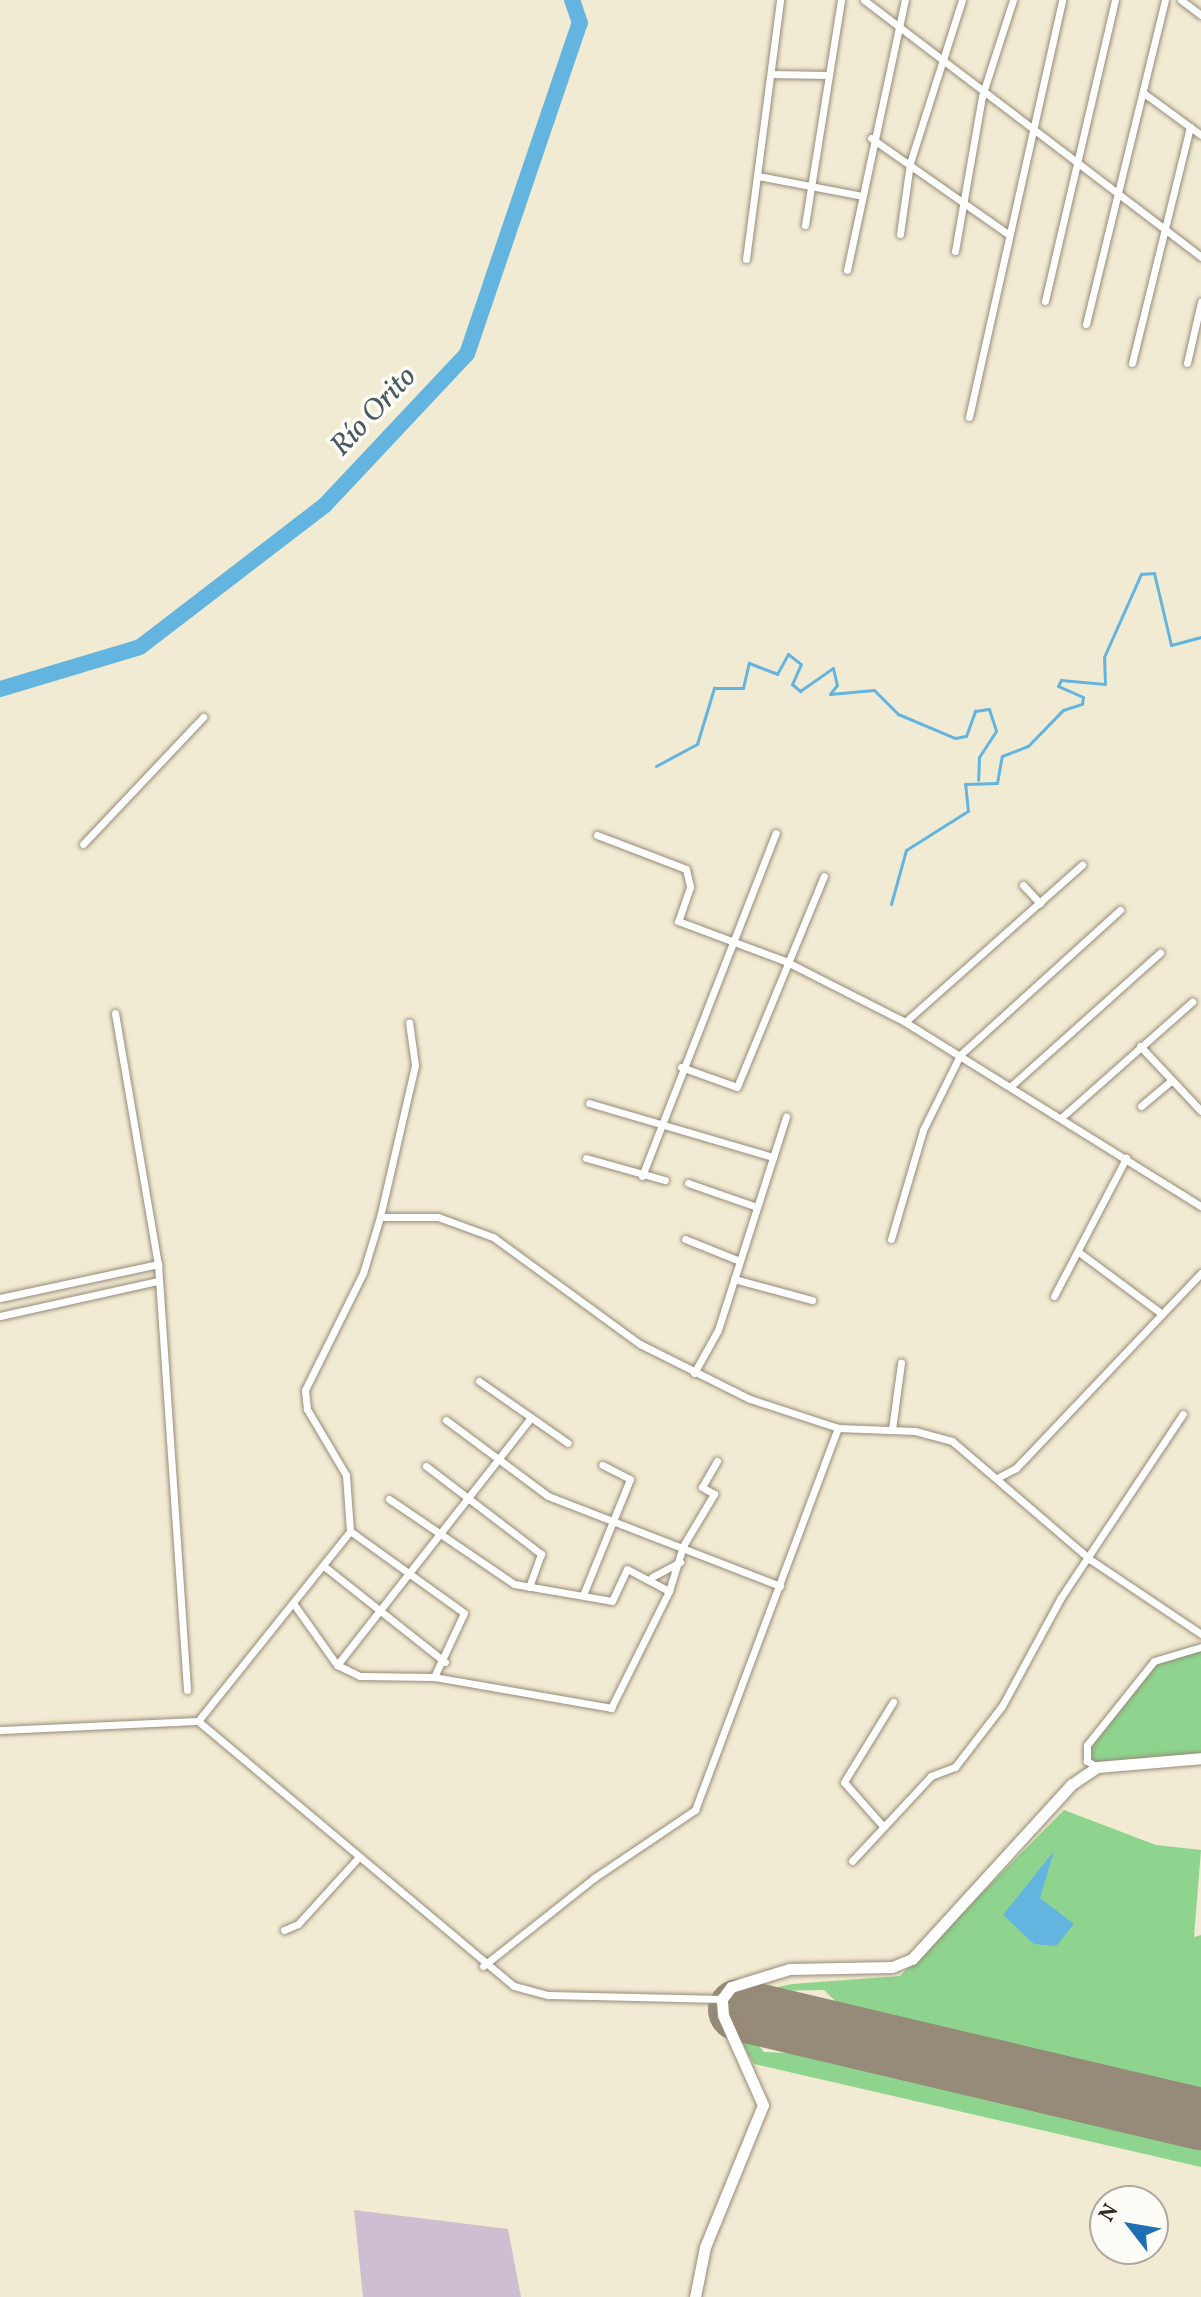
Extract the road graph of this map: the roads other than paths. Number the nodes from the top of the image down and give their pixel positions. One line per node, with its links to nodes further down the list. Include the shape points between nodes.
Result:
1 (780, 0): 14 (street)
2 (841, 0): 15 (street)
3 (864, 0): 12 (street)
4 (905, 0): 12 (street)
5 (962, 0): 13 (street)
6 (1013, 0): 17 (street)
7 (1062, 0): 19 (street)
8 (1115, 0): 23 (street)
9 (1165, 0): 16 (street)
10 (1181, 0): 11 (street)
11 (1201, 15)
12 (898, 27): 13 (street); 21 (street)
13 (942, 62): 17 (street); 22 (street)
14 (772, 74): 15 (street); 24 (street)
15 (826, 75): 25 (street)
16 (1145, 94): 18 (street); 26 (street)
17 (982, 96): 19 (street); 28 (street)
18 (1190, 127): 20 (street); 30 (street)
19 (1030, 131): 23 (street); 32 (street)
20 (1201, 135)
21 (871, 138): 22 (street); 27 (street)
22 (910, 163): 28 (street); 31 (street)
23 (1076, 164): 26 (street); 37 (street)
24 (758, 176): 25 (street); 35 (street)
25 (809, 185): 27 (street); 29 (street)
26 (1117, 194): 30 (street); 39 (street)
27 (858, 195): 36 (street)
28 (962, 200): 32 (street); 33 (street)
29 (805, 225)
30 (1165, 230): 34 (street); 40 (street)
31 (900, 234)
32 (1008, 234): 42 (street)
33 (955, 251)
34 (1201, 257)
35 (746, 259)
36 (847, 270)
37 (1045, 301)
38 (1201, 302): 41 (street)
39 (1086, 324)
40 (1132, 363)
41 (1187, 363)
42 (969, 417)
43 (203, 717): 46 (street)
44 (776, 833): 52 (street)
45 (597, 835): 52 (street, via 686,869 690,887 675,918)
46 (83, 844)
47 (1082, 865): 50 (street)
48 (824, 876): 54 (street)
49 (1023, 885): 50 (street)
50 (1040, 903): 58 (street)
51 (1120, 910): 60 (street)
52 (729, 941): 54 (street); 61 (street)
53 (1160, 953): 63 (street)
54 (785, 961): 58 (street); 61 (street, via 737,1087)
55 (1192, 1002): 59 (street)
56 (115, 1013): 83 (street)
57 (409, 1022): 78 (street, via 415,1065)
58 (905, 1022): 60 (street)
59 (1140, 1046): 62 (street); 68 (street)
60 (960, 1055): 63 (street); 80 (street, via 923,1130)
61 (681, 1067): 69 (street)
62 (1172, 1080): 65 (street); 66 (street)
63 (1011, 1086): 68 (street)
64 (589, 1103): 69 (street)
65 (1141, 1106)
66 (1201, 1111)
67 (786, 1117): 70 (street)
68 (1062, 1117): 72 (street)
69 (658, 1125): 70 (street); 73 (street)
70 (773, 1157): 77 (street)
71 (586, 1158): 73 (street)
72 (1126, 1158): 76 (street); 81 (street)
73 (642, 1176): 74 (street)
74 (665, 1180)
75 (688, 1183): 77 (street)
76 (1201, 1206)
77 (757, 1207): 82 (street)
78 (380, 1217): 95 (street, via 438,1217 493,1237 640,1344); 111 (street, via 363,1273 305,1390 307,1409 346,1475)
79 (685, 1239): 82 (street)
80 (891, 1239)
81 (1080, 1253): 87 (street); 91 (street)
82 (740, 1261): 85 (street)
83 (158, 1264): 86 (street); 88 (street)
84 (1201, 1273): 91 (street)
85 (734, 1279): 90 (street); 95 (street)
86 (158, 1281): 92 (street); 130 (street)
87 (1054, 1296)
88 (10, 1297): 89 (street); 92 (street)
89 (0, 1298)
90 (812, 1300)
91 (1158, 1311): 107 (street, via 1016,1468)
92 (15, 1313): 93 (street)
93 (0, 1316)
94 (901, 1363): 101 (street)
95 (694, 1373): 100 (street)
96 (479, 1381): 98 (street)
97 (1183, 1414): 114 (street)
98 (530, 1419): 102 (street); 104 (street)
99 (446, 1420): 104 (street)
100 (838, 1428): 101 (street); 119 (street)
101 (892, 1429): 107 (street, via 952,1441)
102 (568, 1443)
103 (717, 1461): 113 (street, via 702,1487 714,1494)
104 (499, 1462): 109 (street); 110 (street, via 548,1496)
105 (602, 1465): 110 (street, via 630,1479)
106 (426, 1466): 109 (street)
107 (999, 1477): 114 (street)
108 (389, 1499): 112 (street)
109 (468, 1499): 112 (street); 120 (street, via 541,1554)
110 (610, 1516): 113 (street); 122 (street)
111 (350, 1531): 116 (street); 117 (street)
112 (437, 1536): 117 (street); 120 (street, via 501,1579)
113 (683, 1546): 115 (street); 119 (street)
114 (1091, 1560): 125 (street); 136 (street, via 1030,1649 1002,1706 955,1767 931,1776)
115 (680, 1562): 118 (street); 121 (street)
116 (325, 1567): 123 (street); 124 (street)
117 (409, 1575): 124 (street); 127 (street, via 464,1613)
118 (652, 1577): 121 (street); 122 (street, via 627,1569 612,1601)
119 (780, 1586): 140 (street, via 695,1810 594,1878)
120 (529, 1587): 122 (street)
121 (669, 1591): 129 (street, via 611,1708)
122 (583, 1595)
123 (293, 1603): 128 (street); 132 (street)
124 (380, 1608): 127 (street); 128 (street)
125 (1201, 1634)
126 (1201, 1647): 135 (street, via 1154,1661 1087,1745 1087,1761)
127 (445, 1662): 129 (street)
128 (337, 1665): 129 (street, via 360,1676)
129 (434, 1677)
130 (187, 1690)
131 (893, 1702): 136 (street, via 844,1782)
132 (198, 1721): 133 (street); 137 (street)
133 (0, 1730)
134 (1201, 1758): 135 (main road)
135 (1097, 1767): 141 (main road, via 1072,1784 912,1959 892,1967 789,1969 743,1979)
136 (882, 1825): 138 (street)
137 (356, 1860): 139 (street, via 298,1924); 140 (street)
138 (852, 1861)
139 (284, 1930)
140 (483, 1966): 141 (street, via 514,1986 548,1995)
141 (722, 1999): 142 (main road, via 763,2105 705,2247)
142 (695, 2297)

